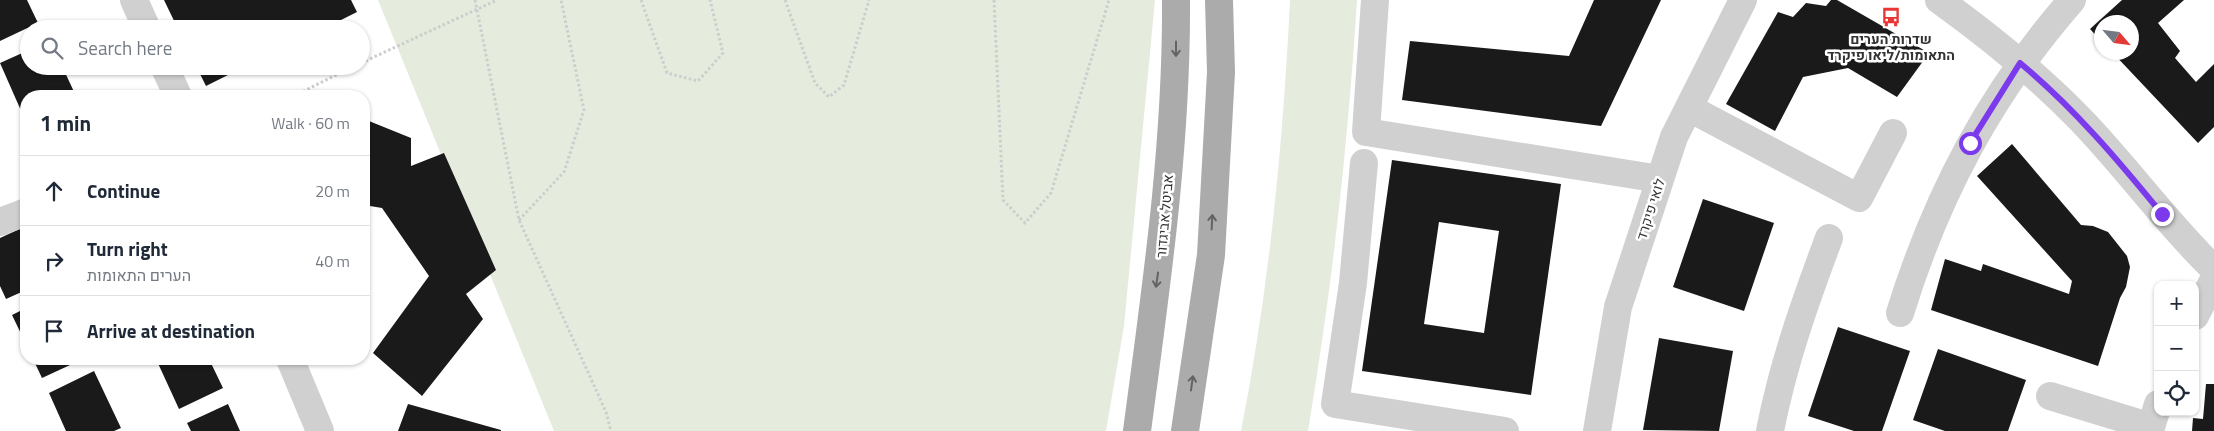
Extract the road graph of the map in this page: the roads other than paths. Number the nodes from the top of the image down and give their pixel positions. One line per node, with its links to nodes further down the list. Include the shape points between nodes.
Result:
1 (134, 0): 8 (street)
2 (1176, 0): 27 (main road, אביטל אביגדור, one-way to 27, via 1176,73 1162,250)
3 (1219, 0): 28 (main road, one-way to 3, via 1210,255 1221,72)
4 (1375, 0): 15 (street, via 1366,132)
5 (1743, 0): 12 (street, לואי פיקרד)
6 (1939, 0): 9 (street)
7 (2072, 0): 9 (street)
8 (143, 20)
9 (2020, 63): 19 (street, via 2079,118); 22 (street, via 1970,143 1945,193)
10 (168, 75): 11 (street)
11 (175, 90)
12 (1689, 108): 13 (street, via 1858,198); 15 (street, לואי פיקרד, via 1674,137)
13 (1893, 133)
14 (1364, 163): 29 (street, via 1353,283 1335,404)
15 (1660, 179): 30 (street, לואי פיקרד, via 1618,306)
16 (20, 214): 17 (street)
17 (0, 222)
18 (1829, 238): 31 (street, via 1800,314)
19 (2214, 269)
20 (2214, 280): 21 (street)
21 (2199, 308)
22 (1900, 313)
23 (292, 365): 26 (street)
24 (2050, 396): 25 (street)
25 (2153, 421)
26 (320, 431)
27 (1137, 431)
28 (1184, 431)
29 (1505, 431)
30 (1597, 431)
31 (1770, 431)

